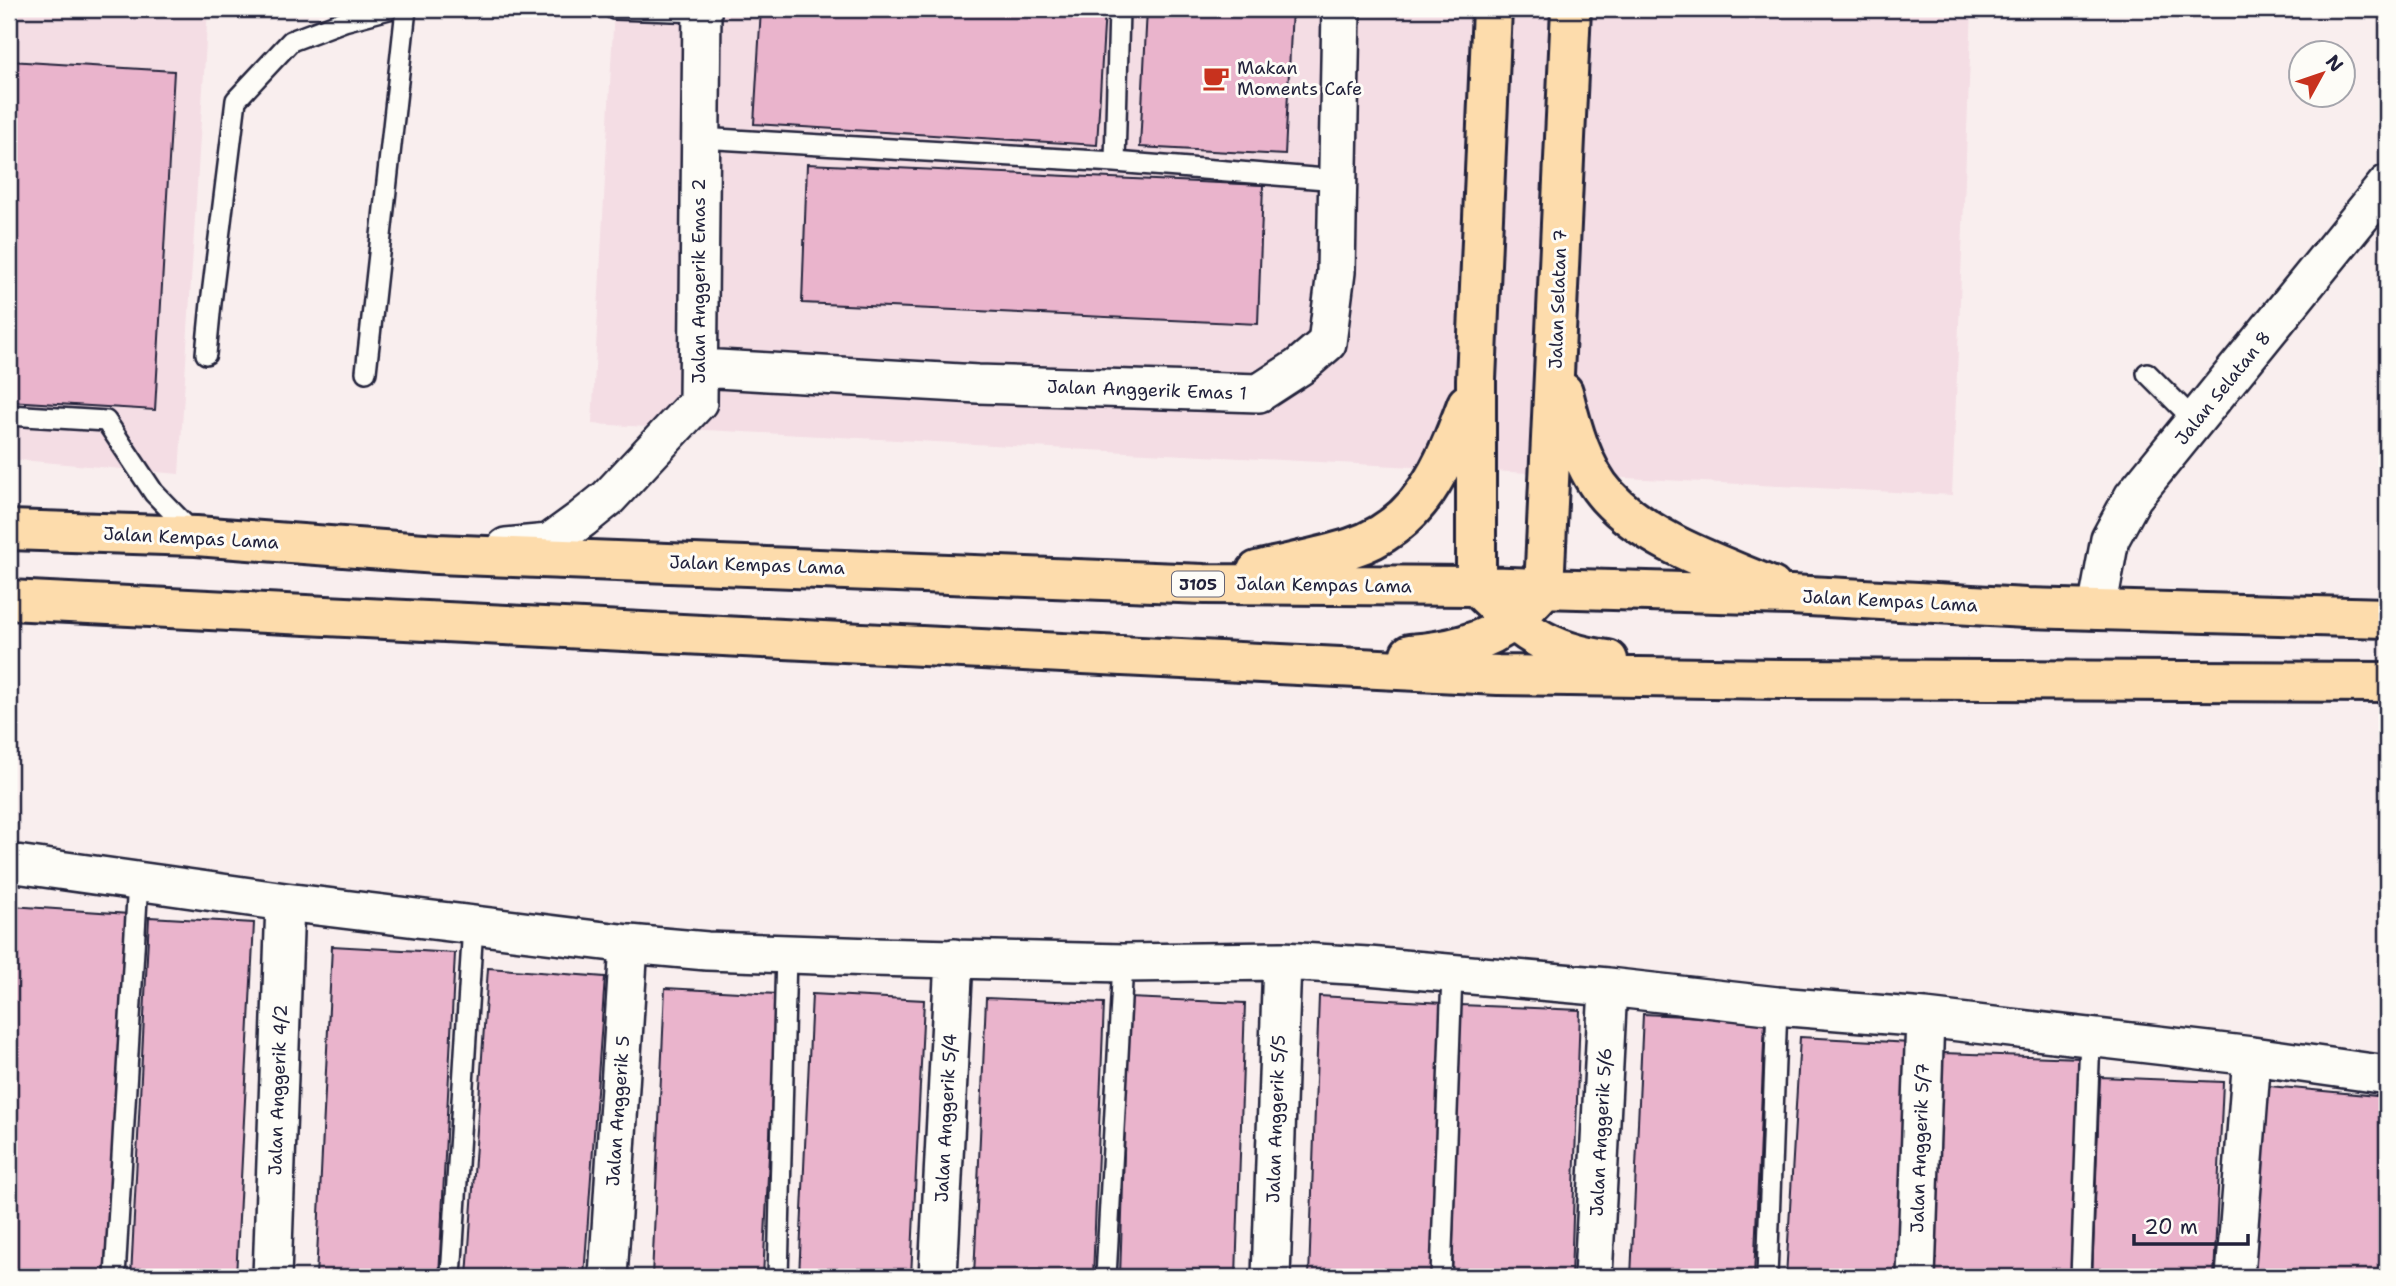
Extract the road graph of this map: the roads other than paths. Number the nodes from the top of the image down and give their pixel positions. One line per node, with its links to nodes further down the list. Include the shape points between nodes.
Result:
1 (389, 9): 13 (lane, via 291,41 236,100)
2 (407, 9): 16 (lane)
3 (614, 9): 8 (lane)
4 (1119, 9): 10 (lane)
5 (1341, 9): 11 (street, Jalan Anggerik Emas 1)
6 (1492, 9): 18 (main road)
7 (1571, 9): 14 (main road, Jalan Selatan 7)
8 (702, 11): 9 (street, Jalan Anggerik Emas 2)
9 (700, 138): 10 (lane); 15 (street, Jalan Anggerik Emas 2)
10 (1115, 162): 11 (lane)
11 (1338, 180): 15 (street, Jalan Anggerik Emas 1, via 1336,272 1327,343 1259,393 978,384)
12 (2387, 184): 20 (street, Jalan Selatan 8)
13 (206, 354)
14 (1555, 359): 26 (main road, Jalan Selatan 7); 27 (main road, via 1569,421 1605,494 1644,528)
15 (700, 368): 23 (street, Jalan Anggerik Emas 2, via 698,402 608,498 560,535 548,543)
16 (366, 372)
17 (2147, 373): 20 (lane)
18 (1476, 380): 24 (main road, via 1434,482 1411,511 1375,538); 25 (main road)
19 (9, 415): 22 (lane, via 106,421 154,493)
20 (2196, 422): 29 (street, Jalan Selatan 8, via 2133,497 2110,538)
21 (9, 530): 22 (main road, Jalan Kempas Lama / J105)
22 (197, 536): 23 (main road, Jalan Kempas Lama / J105)
23 (437, 554): 24 (main road, Jalan Kempas Lama / J105)
24 (1204, 584): 25 (main road, Jalan Kempas Lama / J105)
25 (1476, 586): 26 (main road, Jalan Kempas Lama / J105); 31 (main road)
26 (1544, 589): 27 (main road, Jalan Kempas Lama / J105); 31 (main road)
27 (1791, 595): 29 (main road, Jalan Kempas Lama / J105)
28 (9, 600): 32 (main road)
29 (2097, 610): 30 (main road, Jalan Kempas Lama / J105)
30 (2387, 618)
31 (1512, 621): 32 (main road, via 1461,647 1437,652); 33 (main road, via 1541,642 1573,654)
32 (1247, 663): 33 (main road, via 1498,675)
33 (1781, 679): 34 (main road)
34 (2387, 682)
35 (9, 863): 36 (street)
36 (138, 881): 37 (street); 51 (lane)
37 (285, 902): 38 (street); 52 (street, Jalan Anggerik 4/2)
38 (473, 925): 39 (street); 53 (lane)
39 (629, 944): 40 (street); 54 (street, Jalan Anggerik 5)
40 (786, 954): 41 (street); 55 (lane)
41 (954, 958): 43 (street); 56 (street, Jalan Anggerik 5/4)
42 (1282, 961): 43 (street); 44 (street); 58 (street, Jalan Anggerik 5/5)
43 (1123, 963): 57 (lane)
44 (1452, 975): 45 (street); 59 (lane)
45 (1608, 987): 46 (street); 60 (street, Jalan Anggerik 5/6)
46 (1777, 1006): 47 (street); 61 (lane)
47 (1925, 1018): 48 (street); 62 (street, Jalan Anggerik 5/7)
48 (2090, 1037): 49 (street); 63 (lane)
49 (2252, 1056): 50 (street); 64 (street)
50 (2387, 1075)
51 (115, 1277)
52 (271, 1277)
53 (451, 1277)
54 (608, 1277)
55 (778, 1277)
56 (938, 1277)
57 (1106, 1277)
58 (1271, 1277)
59 (1441, 1277)
60 (1593, 1277)
61 (1767, 1277)
62 (1916, 1277)
63 (2081, 1277)
64 (2235, 1277)

